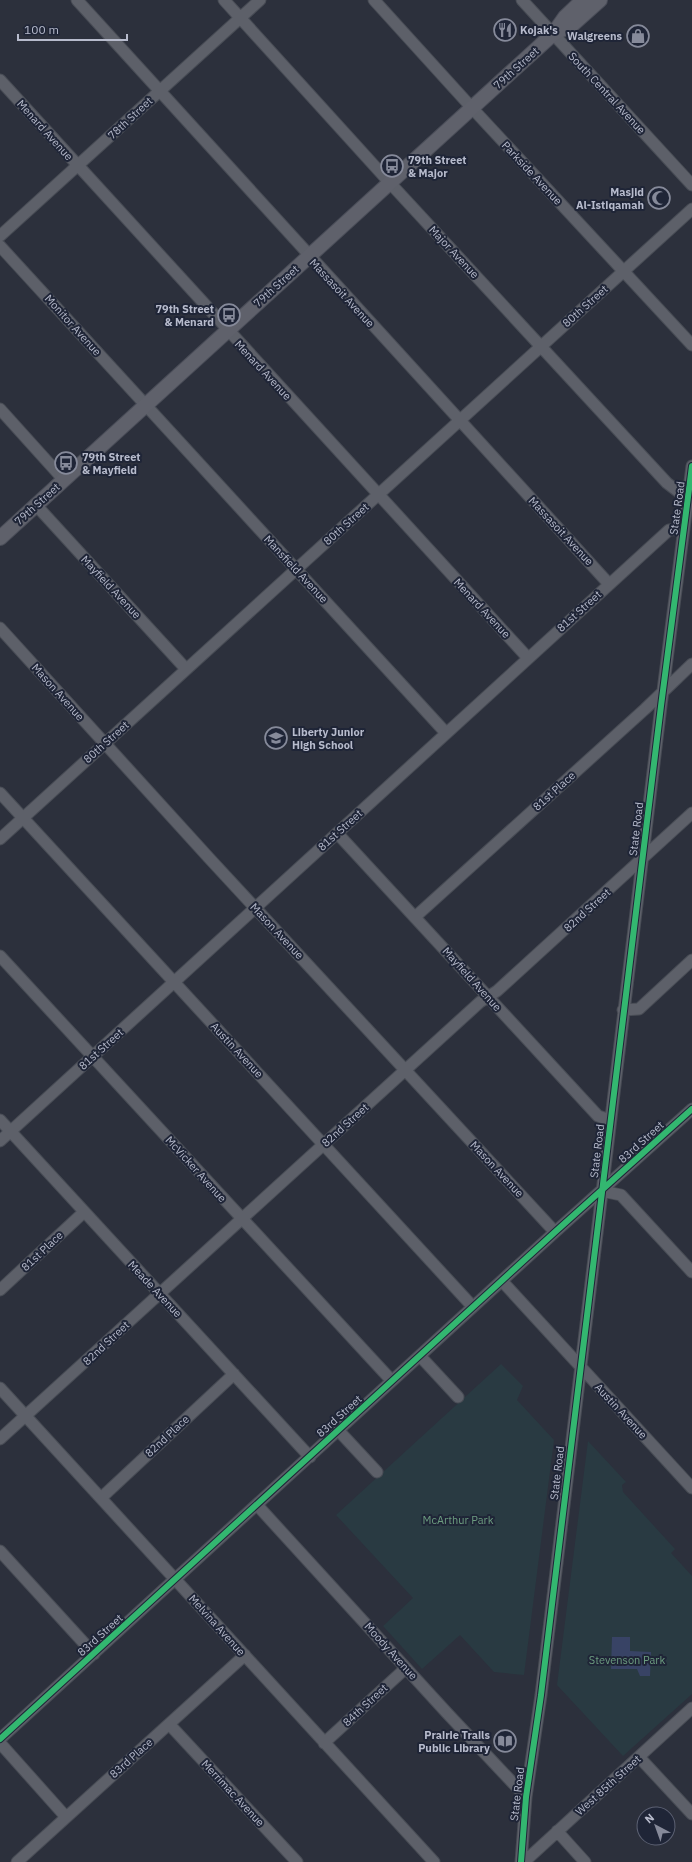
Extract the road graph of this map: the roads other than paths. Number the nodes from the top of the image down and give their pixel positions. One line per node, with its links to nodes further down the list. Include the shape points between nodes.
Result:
1 (77, 0): 11 (street, Massasoit Avenue)
2 (224, 0): 8 (street, Major Avenue)
3 (260, 0): 8 (street, 78th Street)
4 (374, 0): 12 (street, Parkside Avenue)
5 (522, 0): 9 (street, South Central Avenue)
6 (583, 0): 9 (main road, 79th Street, via 564,17)
7 (600, 0): 9 (main road, 79th Street, via 572,25)
8 (241, 18): 11 (street, 78th Street); 14 (street, Major Avenue)
9 (553, 34): 12 (main road, 79th Street); 15 (street, South Central Avenue)
10 (0, 80): 13 (street, Menard Avenue)
11 (159, 91): 13 (street, 78th Street); 19 (street, Massasoit Avenue)
12 (472, 108): 14 (main road, 79th Street); 20 (street, Parkside Avenue)
13 (78, 166): 17 (street, 78th Street); 21 (street, Menard Avenue)
14 (390, 183): 19 (main road, 79th Street); 23 (street, Major Avenue)
15 (692, 185)
16 (692, 209): 20 (street, 80th Street)
17 (0, 236)
18 (0, 246): 24 (street, Monitor Avenue)
19 (309, 256): 21 (main road, 79th Street); 26 (street, Massasoit Avenue)
20 (624, 271): 22 (street, Parkside Avenue); 23 (street, 80th Street)
21 (227, 331): 24 (main road, 79th Street); 29 (street, Menard Avenue)
22 (692, 345)
23 (540, 346): 26 (street, 80th Street); 30 (street, Major Avenue, via 667,484)
24 (145, 406): 28 (main road, 79th Street); 34 (street, Mansfield Avenue)
25 (0, 409): 28 (street)
26 (460, 421): 29 (street, 80th Street); 35 (street, Massasoit Avenue)
27 (692, 466): 30 (street, State Road)
28 (64, 480): 31 (main road, 79th Street)
29 (379, 496): 34 (street, 80th Street); 37 (street, Menard Avenue)
30 (688, 498): 32 (street, State Road)
31 (36, 506): 33 (main road, 79th Street); 39 (street, Mayfield Avenue)
32 (684, 529): 35 (street, 81st Street, via 669,530); 40 (street, State Road)
33 (0, 538)
34 (295, 569): 39 (street, 80th Street); 41 (street, Mansfield Avenue)
35 (609, 584): 37 (street, 81st Street)
36 (0, 628): 42 (street, Mason Avenue)
37 (528, 658): 41 (street, 81st Street)
38 (692, 664): 40 (street, 81st Place)
39 (186, 669): 42 (street, 80th Street)
40 (663, 691): 48 (street, State Road); 50 (street, 81st Place)
41 (446, 733): 46 (street, 81st Street)
42 (104, 744): 45 (street, 80th Street); 49 (street, Mason Avenue)
43 (0, 793): 45 (street, Austin Avenue)
44 (692, 813): 48 (street, 82nd Street)
45 (24, 818): 47 (street, 80th Street); 53 (street, Austin Avenue)
46 (337, 833): 49 (street, 81st Street); 50 (street, Mayfield Avenue)
47 (0, 839)
48 (642, 859): 54 (street, 82nd Street); 55 (street, State Road)
49 (256, 907): 53 (street, 81st Street); 57 (street, Mason Avenue)
50 (415, 917): 54 (street, Mayfield Avenue)
51 (0, 956): 56 (street, McVicker Avenue)
52 (692, 960): 55 (street, via 639,1009)
53 (174, 982): 56 (street, 81st Street); 63 (street, Austin Avenue)
54 (488, 997): 57 (street, 82nd Street); 60 (street, Mayfield Avenue, via 598,1116)
55 (623, 1010): 60 (street, State Road)
56 (93, 1056): 61 (street, 81st Street); 66 (street, McVicker Avenue)
57 (405, 1070): 63 (street, 82nd Street); 67 (street, Mason Avenue)
58 (692, 1109): 64 (street, 83rd Street)
59 (0, 1120): 61 (street, Meade Avenue)
60 (610, 1120): 64 (street, State Road)
61 (10, 1131): 62 (street, 81st Street); 65 (street, Meade Avenue)
62 (0, 1141)
63 (323, 1144): 66 (street, 82nd Street); 72 (street, Austin Avenue)
64 (602, 1191): 67 (street, 83rd Street); 68 (street, via 620,1195); 74 (street, State Road)
65 (84, 1212): 70 (street, 81st Place); 71 (street, Meade Avenue)
66 (241, 1219): 71 (street, 82nd Street); 76 (street, McVicker Avenue)
67 (555, 1232): 69 (street, 83rd Street)
68 (692, 1272)
69 (502, 1281): 72 (street, 83rd Street); 74 (street, Austin Avenue)
70 (0, 1290)
71 (159, 1294): 75 (street, Meade Avenue); 79 (street, 82nd Street)
72 (473, 1307): 73 (street, 83rd Street)
73 (420, 1356): 76 (street, 83rd Street); 78 (street)
74 (580, 1366): 84 (street, Austin Avenue); 98 (street, State Road)
75 (234, 1374): 82 (street, Meade Avenue); 85 (street, 82nd Place)
76 (392, 1381): 80 (street, 83rd Street)
77 (0, 1388): 79 (street, Melvina Avenue)
78 (458, 1397)
79 (26, 1416): 81 (street, 82nd Street); 85 (street, Melvina Avenue)
80 (338, 1430): 82 (street, 83rd Street); 83 (street)
81 (0, 1440)
82 (310, 1457): 86 (street, 83rd Street)
83 (377, 1472)
84 (692, 1488)
85 (101, 1498): 88 (street, Melvina Avenue)
86 (257, 1505): 88 (street, 83rd Street); 91 (street, Moody Avenue)
87 (0, 1551): 89 (street)
88 (176, 1579): 89 (street, 83rd Street); 90 (street, Melvina Avenue)
89 (94, 1654): 94 (street, 83rd Street)
90 (245, 1655): 93 (street, 83rd Place); 96 (street, Melvina Avenue)
91 (406, 1668): 96 (street, 84th Street); 98 (street, Moody Avenue)
92 (692, 1708): 97 (street, West 85th Street)
93 (169, 1724): 100 (street, 83rd Place); 103 (street, Merrimac Avenue)
94 (0, 1739)
95 (0, 1743): 100 (street)
96 (324, 1743): 104 (street, Melvina Avenue)
97 (639, 1757): 99 (street); 101 (street, West 85th Street)
98 (526, 1797): 105 (street, State Road)
99 (692, 1814)
100 (66, 1817): 102 (street, 83rd Place)
101 (557, 1831): 106 (street, West 85th Street); 107 (street)
102 (17, 1862)
103 (297, 1862)
104 (434, 1862)
105 (521, 1862)
106 (524, 1862)
107 (586, 1862)

